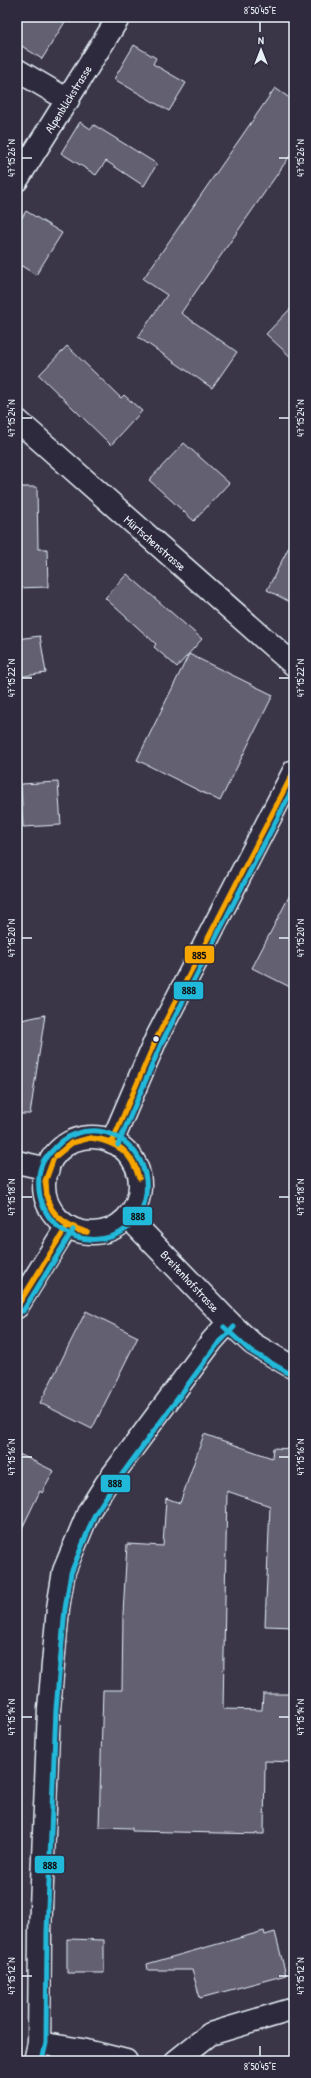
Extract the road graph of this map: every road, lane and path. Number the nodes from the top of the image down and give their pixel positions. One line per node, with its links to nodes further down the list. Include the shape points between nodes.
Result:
1 (119, 17): 3 (street, Alpenblickstrasse)
2 (17, 70): 3 (street)
3 (68, 100): 4 (street, Alpenblickstrasse)
4 (17, 180)
5 (17, 420): 6 (street, Mürtschenstrasse)
6 (294, 665)
7 (294, 771): 8 (street, via 156,1039)
8 (112, 1142): 10 (street, via 91,1138 75,1141 60,1150); 11 (street, via 128,1154 138,1170 138,1200)
9 (17, 1162): 10 (street)
10 (48, 1169): 12 (street, via 45,1181 50,1207 57,1218)
11 (128, 1217): 12 (street, via 113,1228 95,1233 85,1233); 14 (street, Breitenhofstrasse)
12 (67, 1226): 13 (street)
13 (17, 1307)
14 (228, 1322): 15 (street, Breitenhofstrasse, via 253,1344); 17 (street, via 88,1511 64,1571 49,1710)
15 (294, 1368)
16 (294, 2009): 19 (street, via 210,2034)
17 (37, 2052): 18 (street, via 82,2050)
18 (126, 2061)
19 (176, 2061)

